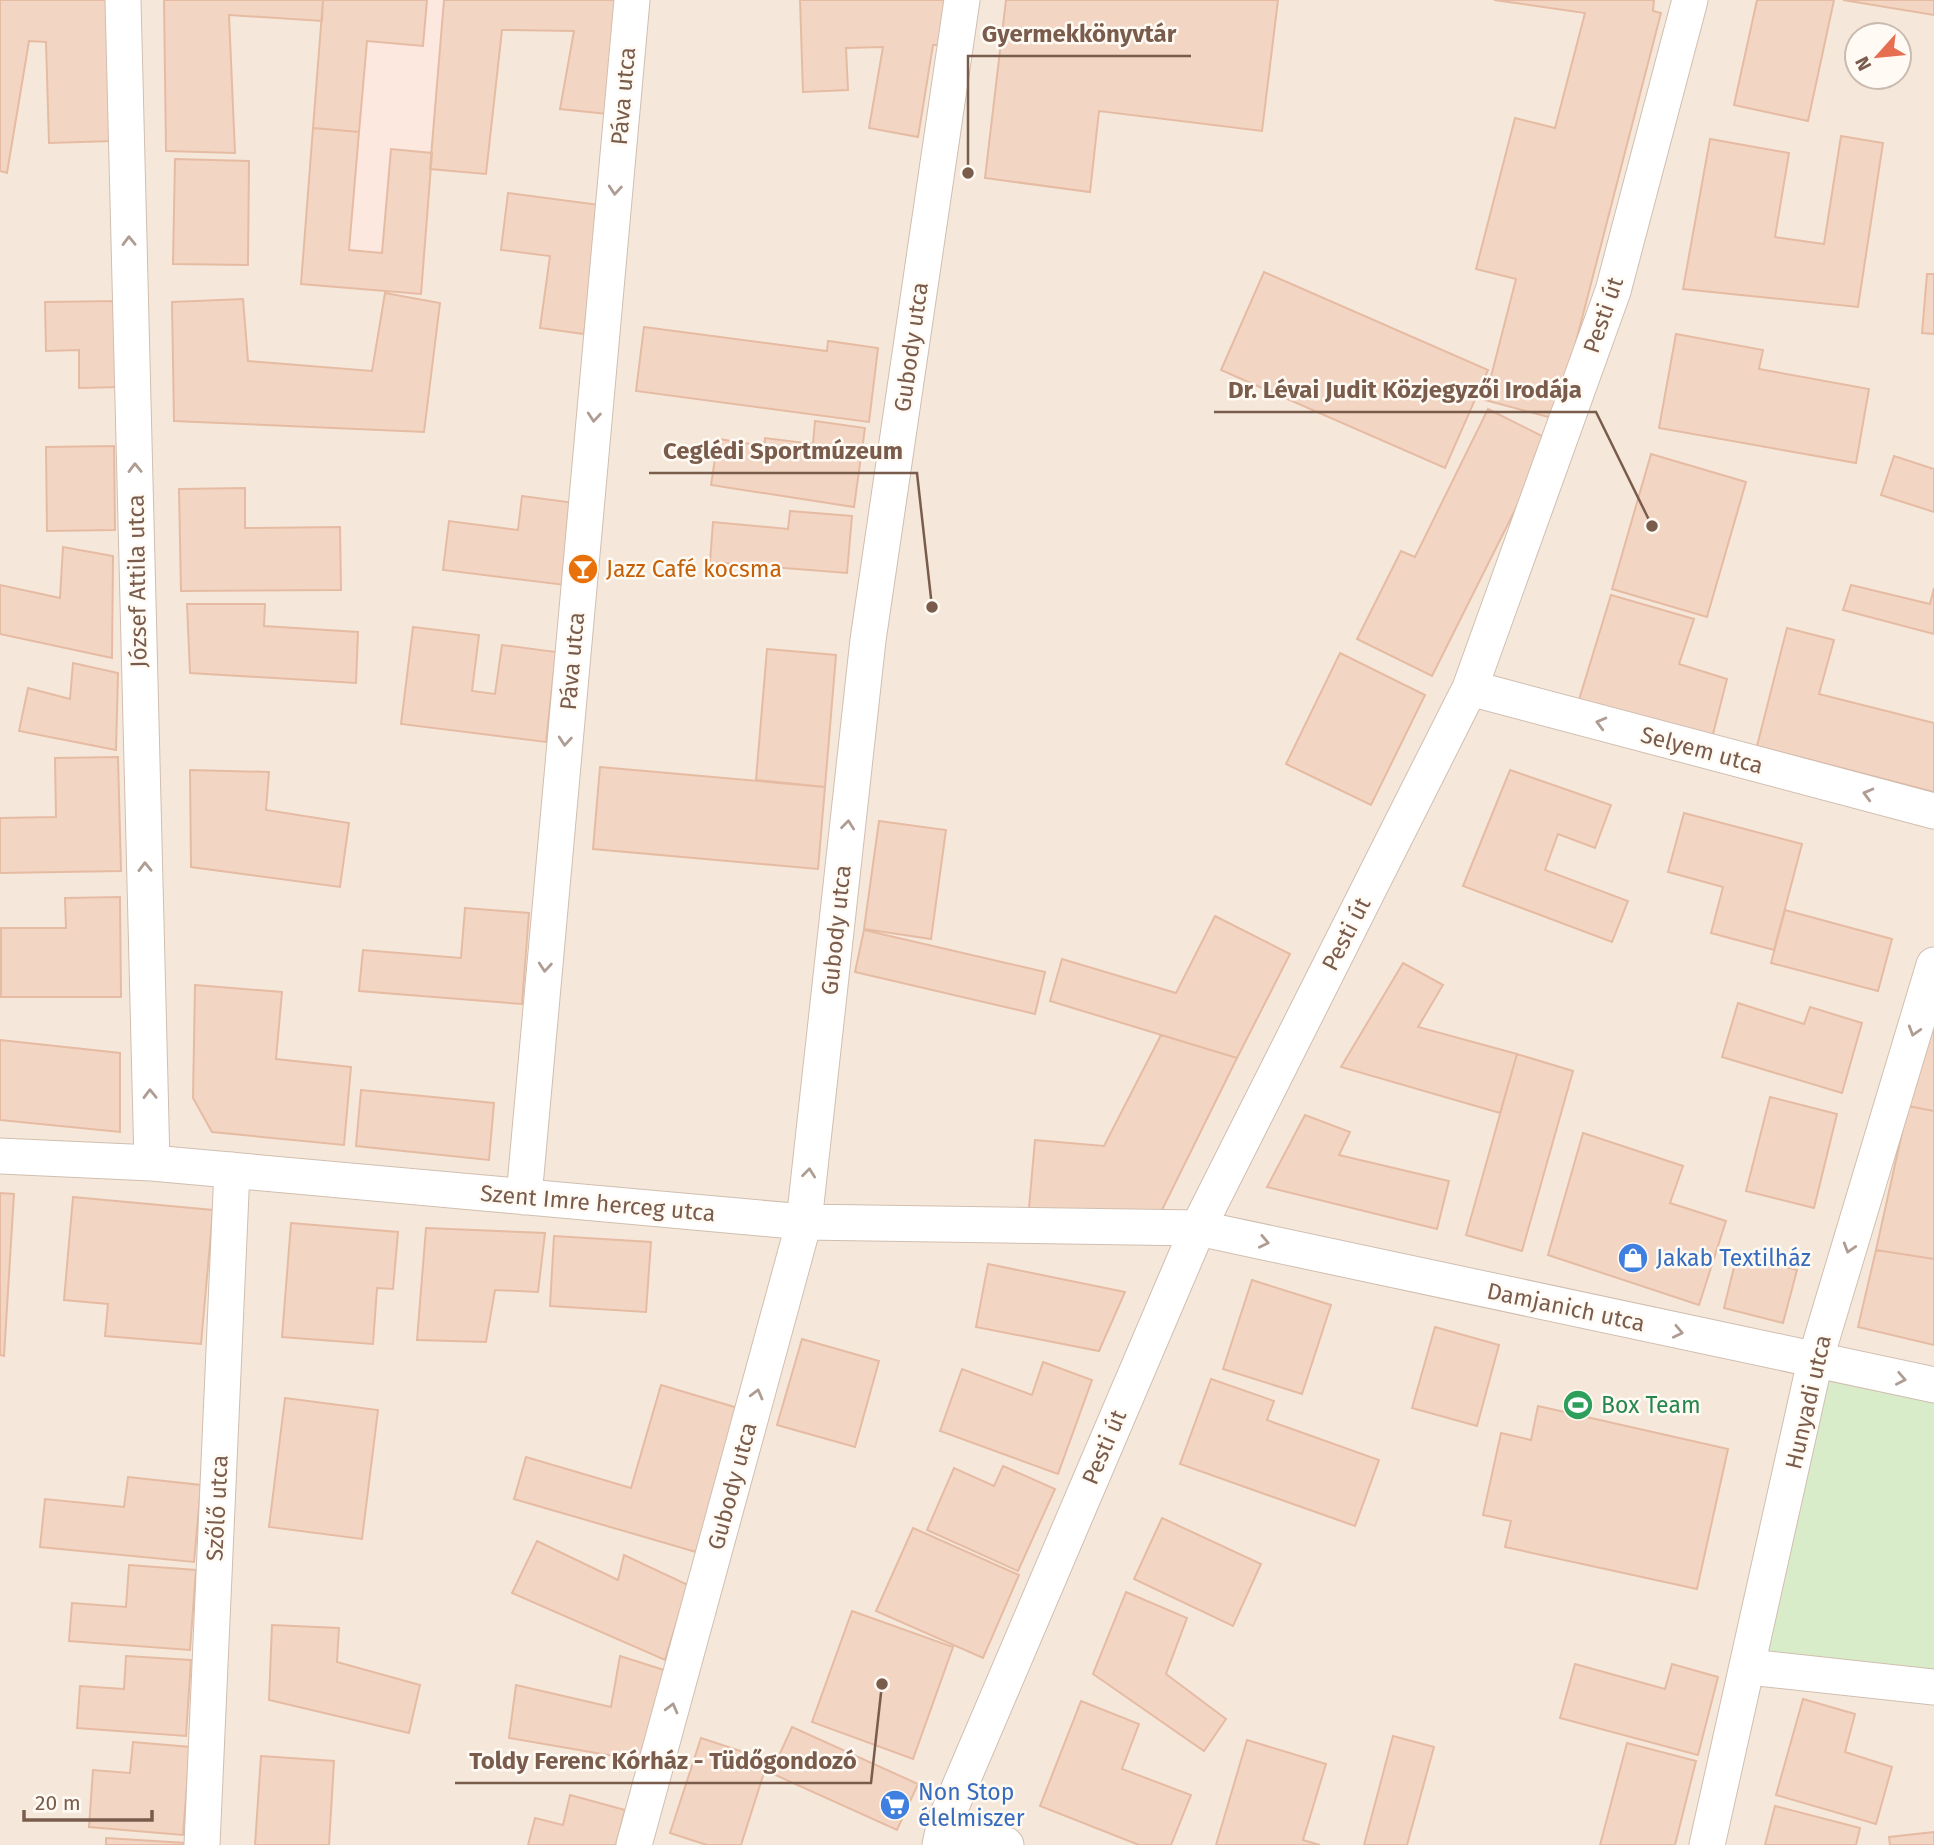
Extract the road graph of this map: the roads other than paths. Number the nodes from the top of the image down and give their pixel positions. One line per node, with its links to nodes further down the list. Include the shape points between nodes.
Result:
1 (123, 0): 9 (street, József Attila utca, one-way to 1)
2 (632, 0): 11 (street, Páva utca, one-way to 11)
3 (962, 0): 12 (street, Gubody utca, one-way to 3, via 868,640)
4 (1690, 0): 5 (street, Pesti út, via 1613,290)
5 (1469, 688): 6 (street, Selyem utca, one-way to 5); 13 (street, Pesti út)
6 (1934, 811)
7 (1934, 965): 14 (street, Hunyadi utca, one-way to 14)
8 (0, 1156): 9 (street, Szent Imre herceg utca)
9 (152, 1163): 10 (street, Szent Imre herceg utca)
10 (232, 1170): 11 (street, Szent Imre herceg utca); 19 (street, Szőlő utca)
11 (524, 1196): 12 (street, Szent Imre herceg utca)
12 (804, 1222): 13 (street, Szent Imre herceg utca); 20 (street, Gubody utca, one-way to 12)
13 (1198, 1228): 14 (street, Damjanich utca, one-way to 14); 18 (street, Pesti út)
14 (1815, 1361): 15 (street, Damjanich utca, one-way to 15); 16 (street, Hunyadi utca)
15 (1934, 1385)
16 (1749, 1667): 17 (street); 22 (street, Hunyadi utca)
17 (1934, 1688)
18 (942, 1833): 21 (street, via 975,1835)
19 (202, 1845)
20 (634, 1845)
21 (1006, 1845)
22 (1707, 1845)

